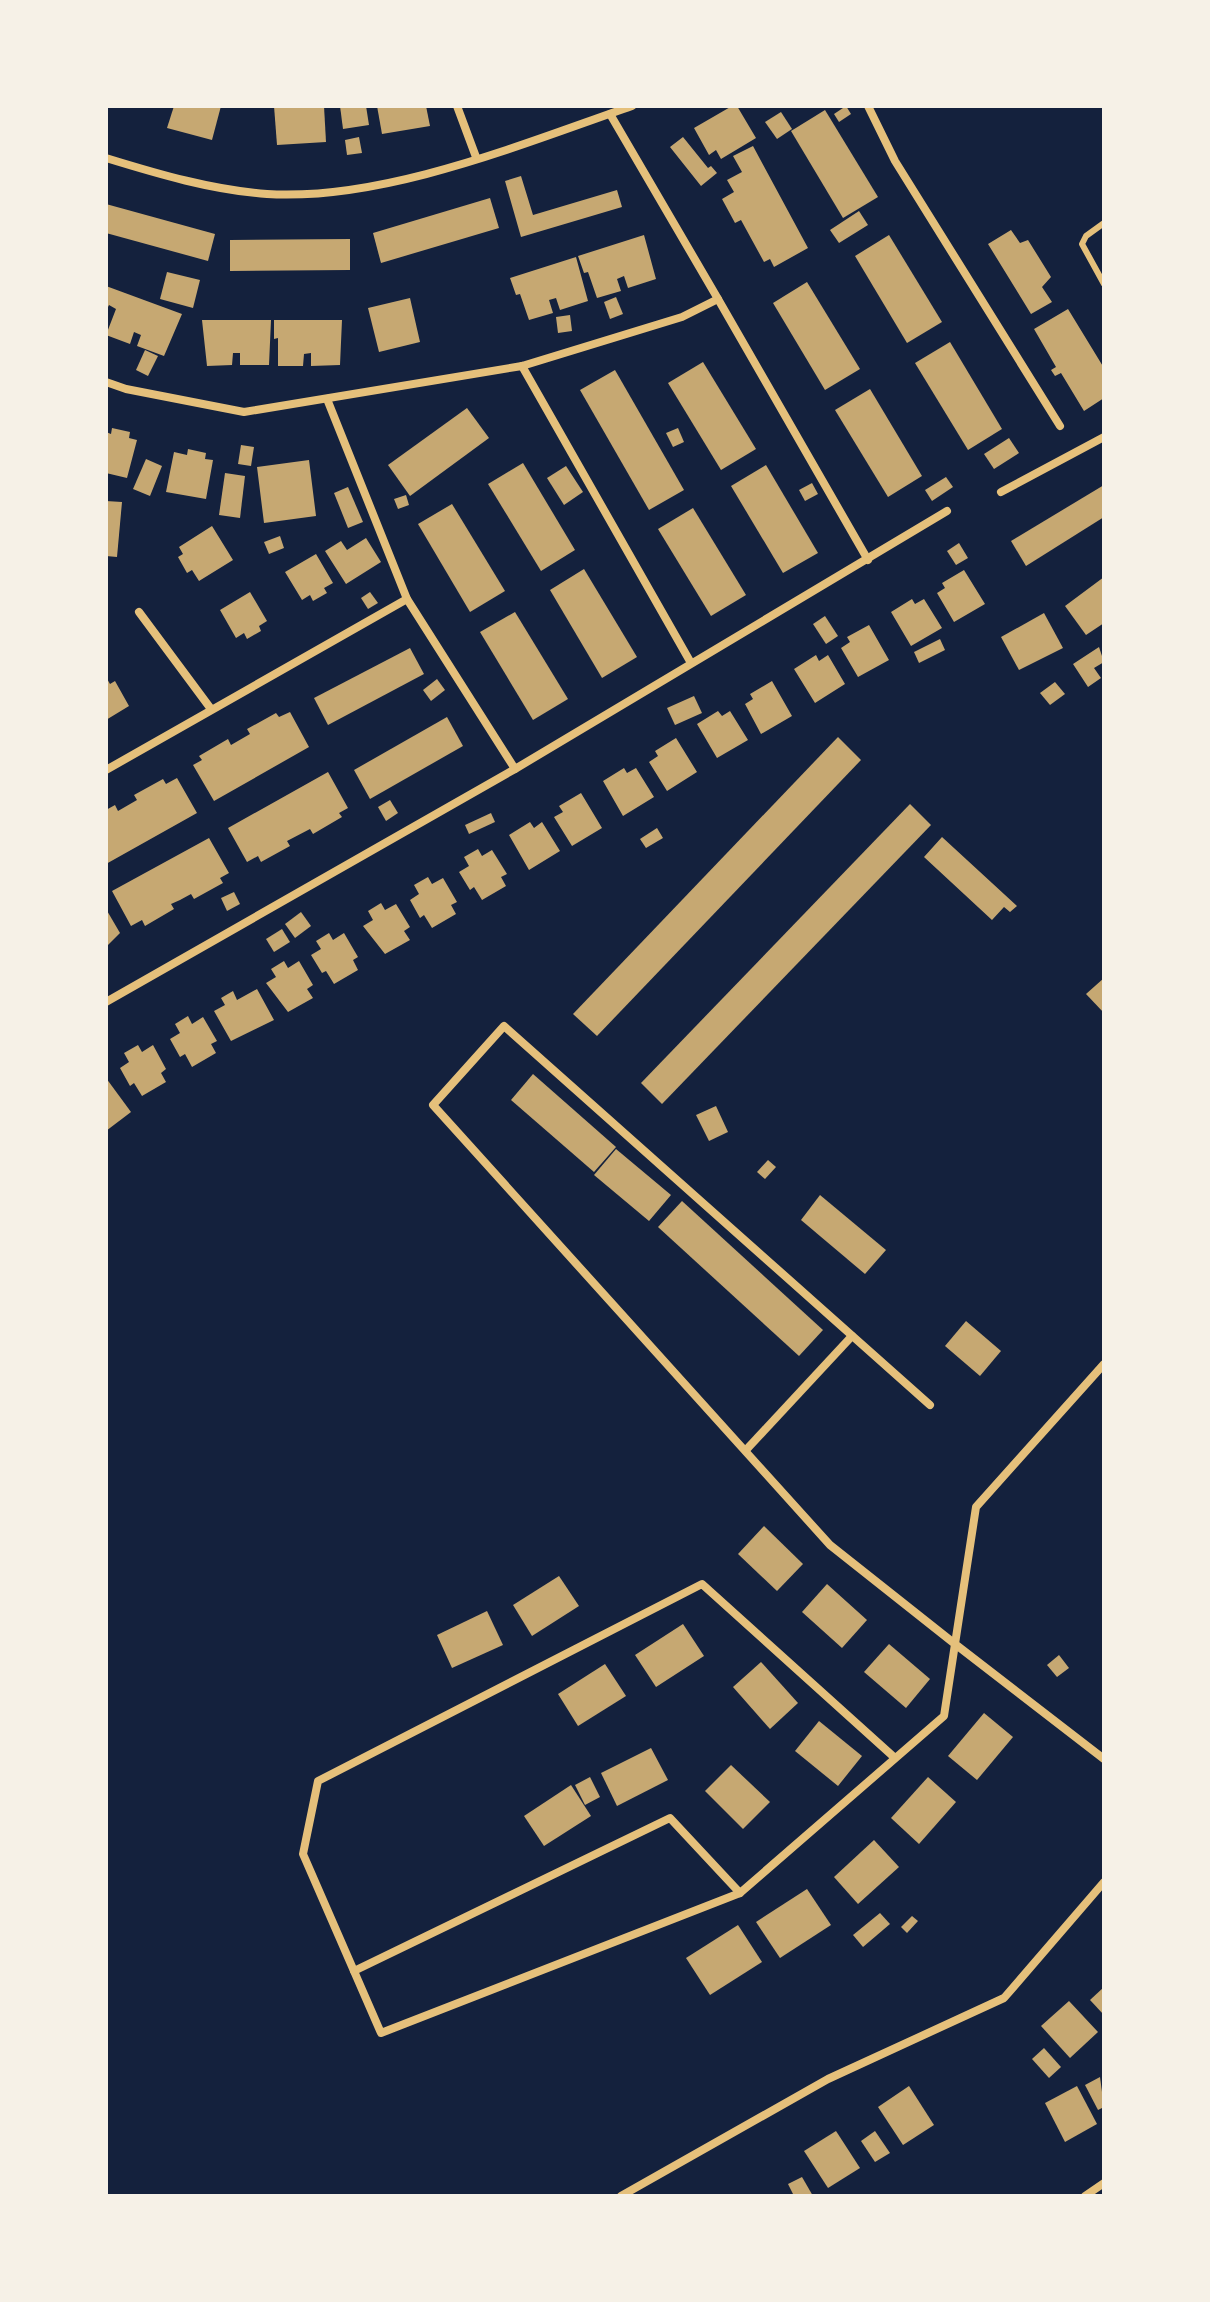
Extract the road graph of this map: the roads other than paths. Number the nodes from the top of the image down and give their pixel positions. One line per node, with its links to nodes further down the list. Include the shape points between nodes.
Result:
1 (457, 106): 5 (street)
2 (632, 106): 4 (street)
3 (868, 106): 13 (street, via 895,161)
4 (610, 114): 5 (street); 9 (street)
5 (476, 157): 6 (street, via 419,176 345,190 267,194 178,179)
6 (106, 158)
7 (1104, 223): 8 (lane, via 1082,244)
8 (1104, 284)
9 (718, 299): 10 (street, via 682,317); 17 (street)
10 (522, 366): 12 (street); 20 (street)
11 (106, 382): 12 (street, via 244,412)
12 (327, 399): 18 (street)
13 (1060, 426)
14 (1104, 437): 15 (street)
15 (1001, 492)
16 (947, 511): 17 (street)
17 (868, 560): 20 (street)
18 (407, 599): 21 (street); 22 (street)
19 (139, 612): 21 (street)
20 (691, 663): 22 (street)
21 (211, 709): 23 (street)
22 (515, 769): 24 (street)
23 (106, 770)
24 (106, 1002)
25 (852, 1336): 27 (street); 28 (street); 28 (street, via 504,1026 433,1105)
26 (1104, 1364): 29 (street, via 976,1507)
27 (930, 1405)
28 (746, 1450): 29 (street, via 830,1545)
29 (955, 1644): 30 (street, via 944,1716); 31 (street)
30 (895, 1758): 33 (street); 34 (street, via 702,1584 318,1781 303,1854)
31 (1104, 1759)
32 (1104, 1882): 36 (street, via 1004,1998 828,2079)
33 (740, 1893): 34 (street, via 381,2033); 34 (street, via 670,1818)
34 (354, 1971)
35 (1104, 2183): 37 (street)
36 (621, 2196)
37 (1085, 2196)

